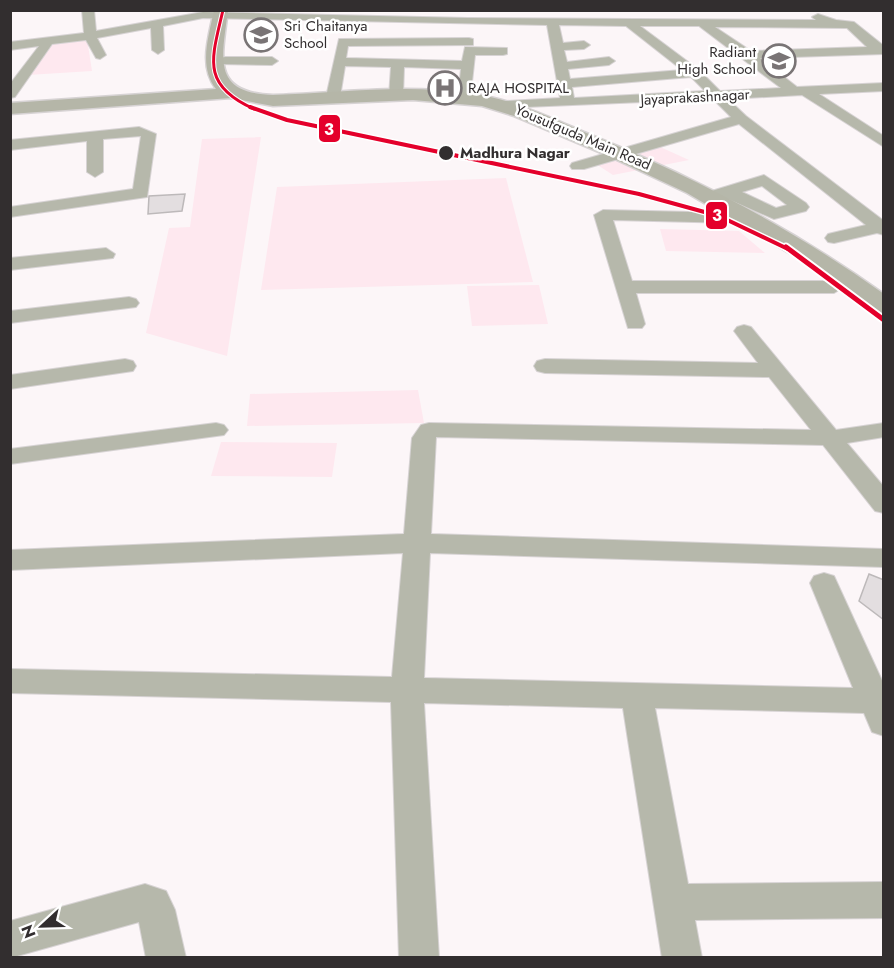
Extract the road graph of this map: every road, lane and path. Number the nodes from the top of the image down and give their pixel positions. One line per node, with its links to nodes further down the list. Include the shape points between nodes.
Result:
1 (88, 10): 21 (street)
2 (684, 10): 13 (street)
3 (717, 10): 14 (street)
4 (753, 10): 15 (street)
5 (801, 10): 17 (street)
6 (225, 13): 10 (street); 16 (street); 33 (main road); 44 (main road, via 215,74 219,84)
7 (466, 16): 10 (street); 11 (street); 26 (street)
8 (613, 16): 11 (street); 12 (street)
9 (648, 16): 12 (street); 13 (street)
10 (345, 18): 22 (street)
11 (552, 21): 28 (street)
12 (628, 22): 40 (street)
13 (701, 23): 14 (street); 27 (street, via 728,41)
14 (731, 23): 15 (street)
15 (769, 23): 17 (street); 20 (street)
16 (157, 24): 21 (street); 29 (street)
17 (834, 24): 18 (street, via 850,24)
18 (857, 30): 19 (street); 30 (street)
19 (872, 30)
20 (779, 33)
21 (90, 36): 23 (street); 32 (street)
22 (340, 36): 26 (street); 36 (street)
23 (48, 42): 25 (street); 45 (street)
24 (584, 45): 28 (street)
25 (10, 46)
26 (469, 46): 31 (street); 38 (street)
27 (749, 46): 30 (street); 43 (street)
28 (558, 47): 39 (street)
29 (158, 50)
30 (880, 50)
31 (503, 51)
32 (100, 55)
33 (225, 61): 34 (street); 48 (main road, Yousufguda Main Road, via 227,78 247,92 261,96)
34 (272, 61)
35 (609, 61): 39 (street)
36 (339, 62): 37 (street); 48 (street)
37 (398, 63): 38 (street); 47 (street)
38 (469, 65): 49 (street)
39 (561, 66): 41 (street)
40 (694, 73): 41 (street); 46 (street)
41 (565, 83): 50 (street)
42 (884, 87): 43 (street, Jayaprakashnagar)
43 (799, 91): 46 (street, Jayaprakashnagar); 55 (street)
44 (233, 93): 48 (main road, Yousufguda Main Road, via 261,100); 52 (main road, Yousufguda Main Road)
45 (10, 94)
46 (718, 95): 50 (street, Jayaprakashnagar); 53 (street)
47 (396, 96): 48 (main road, Yousufguda Main Road); 49 (main road, Yousufguda Main Road)
48 (324, 97)
49 (465, 97): 51 (main road, Yousufguda Main Road)
50 (568, 104): 51 (street, Jayaprakashnagar)
51 (506, 105): 57 (main road, Yousufguda Main Road)
52 (10, 110)
53 (741, 119): 57 (street); 62 (street)
54 (94, 136): 56 (street); 59 (street); 61 (street, via 140,131 150,134 141,193)
55 (879, 138)
56 (10, 145)
57 (624, 154): 58 (street); 60 (main road, Yousufguda Main Road)
58 (578, 166)
59 (95, 172)
60 (726, 203): 66 (street, via 603,215); 67 (main road); 69 (main road, Yousufguda Main Road, via 792,241)
61 (10, 212)
62 (882, 227): 63 (street)
63 (834, 238)
64 (106, 254): 65 (street)
65 (10, 264)
66 (626, 287): 67 (street); 71 (street)
67 (834, 287): 72 (main road)
68 (129, 303): 70 (street)
69 (884, 307)
70 (10, 316)
71 (635, 324)
72 (884, 329)
73 (744, 331): 76 (street)
74 (125, 366): 77 (street)
75 (545, 366): 76 (street)
76 (775, 370): 80 (street)
77 (10, 382)
78 (216, 430): 81 (street)
79 (884, 430): 80 (street)
80 (829, 438): 82 (street); 83 (street, via 429,430 424,438)
81 (10, 457)
82 (884, 505)
83 (415, 543): 84 (street); 85 (street); 88 (street)
84 (884, 558)
85 (10, 560)
86 (824, 583): 90 (street)
87 (10, 681): 88 (street)
88 (407, 692): 89 (street); 95 (street)
89 (637, 695): 90 (street); 92 (street)
90 (881, 708)
91 (884, 900): 92 (street)
92 (671, 902): 96 (street)
93 (10, 940): 94 (street, via 145,902 153,904 156,910)
94 (166, 957)
95 (419, 957)
96 (682, 957)

